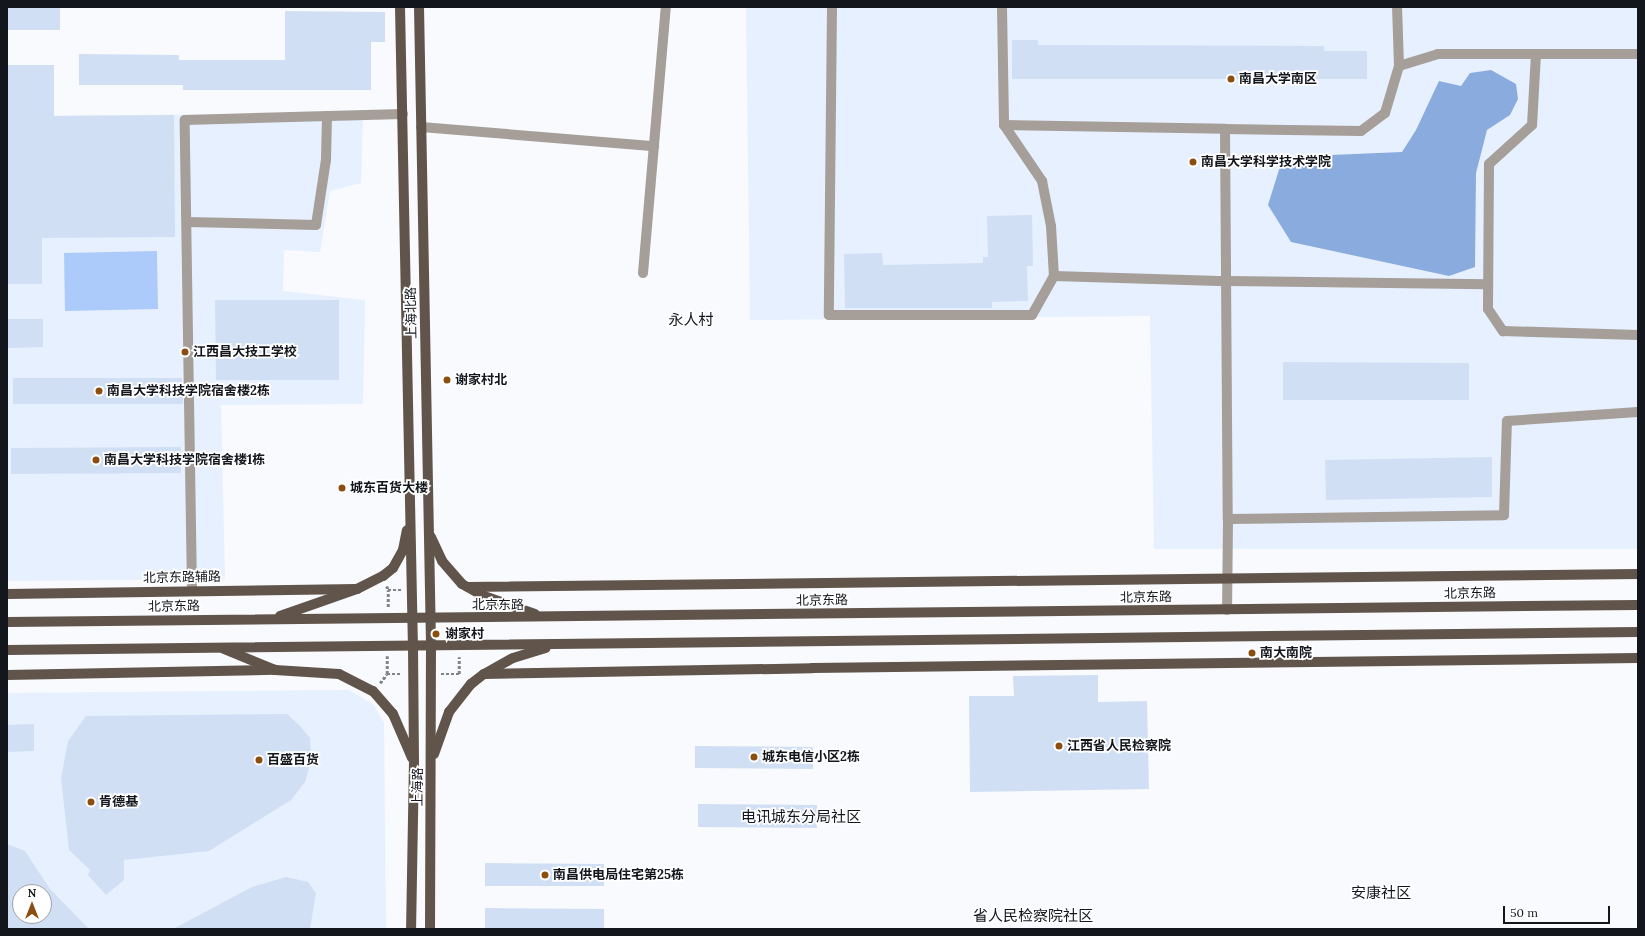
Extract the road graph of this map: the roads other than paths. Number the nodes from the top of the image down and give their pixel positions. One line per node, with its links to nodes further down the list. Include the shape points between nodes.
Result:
1 (400, 7): 10 (main road, 上海北路)
2 (419, 7): 13 (main road, 上海北路)
3 (666, 7): 15 (lane)
4 (832, 7): 18 (lane, via 829,315 1032,315)
5 (1002, 7): 12 (lane)
6 (1397, 7): 9 (lane)
7 (1536, 54): 8 (lane); 9 (lane, via 1438,54); 20 (lane, via 1532,125 1489,164)
8 (1638, 54)
9 (1399, 66): 14 (lane, via 1385,113 1361,131)
10 (403, 114): 11 (lane); 23 (main road, 上海北路)
11 (327, 116): 16 (lane, via 326,160 316,225); 16 (lane, via 185,120)
12 (1004, 125): 14 (lane); 18 (lane, via 1042,181 1051,226)
13 (422, 127): 15 (lane); 25 (main road, 上海北路)
14 (1225, 129): 19 (lane)
15 (654, 146): 17 (lane)
16 (187, 222): 30 (lane)
17 (643, 273)
18 (1054, 276): 19 (lane)
19 (1226, 280): 20 (lane); 24 (lane)
20 (1488, 284): 21 (lane, via 1488,308 1503,331)
21 (1638, 335)
22 (1638, 412): 24 (lane, via 1507,421 1504,515)
23 (411, 513): 29 (main road, via 403,550 393,568); 34 (main road, 上海北路)
24 (1228, 519): 27 (lane)
25 (429, 532): 28 (main road, via 442,561); 36 (main road, 上海北路)
26 (1638, 574): 27 (main road, 北京东路)
27 (1227, 579): 28 (main road, 北京东路); 33 (lane)
28 (468, 588): 35 (main road)
29 (357, 589): 30 (main road, 北京东路辅路); 37 (main road)
30 (192, 591): 31 (main road, 北京东路辅路)
31 (7, 594)
32 (1638, 605): 33 (main road, 北京东路)
33 (1226, 610): 35 (main road, 北京东路)
34 (413, 617): 36 (main road, 北京东路); 37 (main road, 北京东路); 43 (main road, 上海路)
35 (543, 617): 36 (main road, 北京东路)
36 (431, 618): 41 (main road, 上海路)
37 (270, 619): 38 (main road, 北京东路)
38 (7, 622)
39 (1638, 632): 40 (main road)
40 (558, 644): 41 (main road); 47 (main road, via 513,658)
41 (431, 646): 43 (main road); 50 (main road, 上海路)
42 (218, 647): 43 (main road); 44 (main road); 46 (main road)
43 (413, 647): 49 (main road, 上海路)
44 (7, 650)
45 (1638, 658): 47 (main road)
46 (275, 670): 48 (main road); 49 (main road, via 339,674 373,691 393,714)
47 (484, 674): 50 (main road, via 471,684 449,712)
48 (7, 675)
49 (414, 761): 51 (main road, 上海路)
50 (431, 761): 52 (main road, 上海路)
51 (411, 929)
52 (430, 929)

